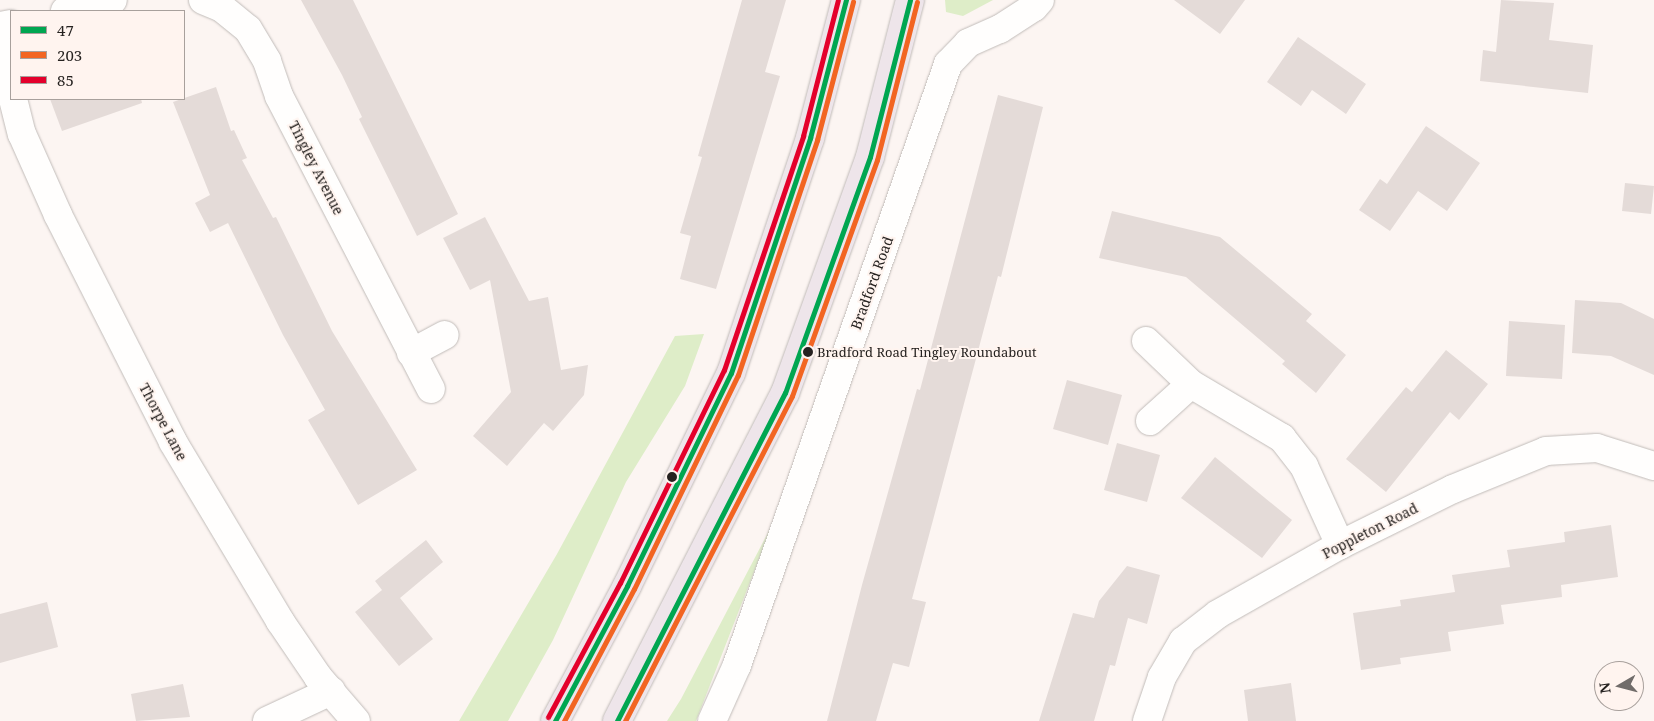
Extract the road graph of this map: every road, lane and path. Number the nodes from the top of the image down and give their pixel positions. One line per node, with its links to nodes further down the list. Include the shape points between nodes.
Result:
1 (113, 0): 6 (street)
2 (203, 0): 12 (street, Tingley Avenue, via 222,8 248,29 267,61 279,96)
3 (846, 0): 21 (main road, via 810,138 731,372 627,586)
4 (910, 0): 22 (main road, via 870,157 785,392)
5 (1040, 0): 23 (street, Bradford Road, via 1000,29 968,43 948,64 737,665)
6 (69, 10)
7 (0, 48): 8 (street)
8 (10, 88)
9 (13, 100): 18 (street, Thorpe Lane, via 22,134 58,215 173,442 280,622)
10 (444, 335): 12 (street)
11 (1146, 341): 13 (street)
12 (411, 353): 14 (street, Tingley Avenue)
13 (1190, 384): 15 (street); 17 (street, via 1282,438 1304,466)
14 (431, 389)
15 (1150, 421)
16 (1654, 466): 17 (street, Poppleton Road, via 1597,448 1546,451 1453,489)
17 (1340, 545): 24 (street, Poppleton Road, via 1218,614 1183,641 1162,677)
18 (331, 691): 19 (street); 20 (street, Thorpe Lane)
19 (268, 721)
20 (356, 721)
21 (555, 721)
22 (617, 721)
23 (712, 721)
24 (1147, 721)

